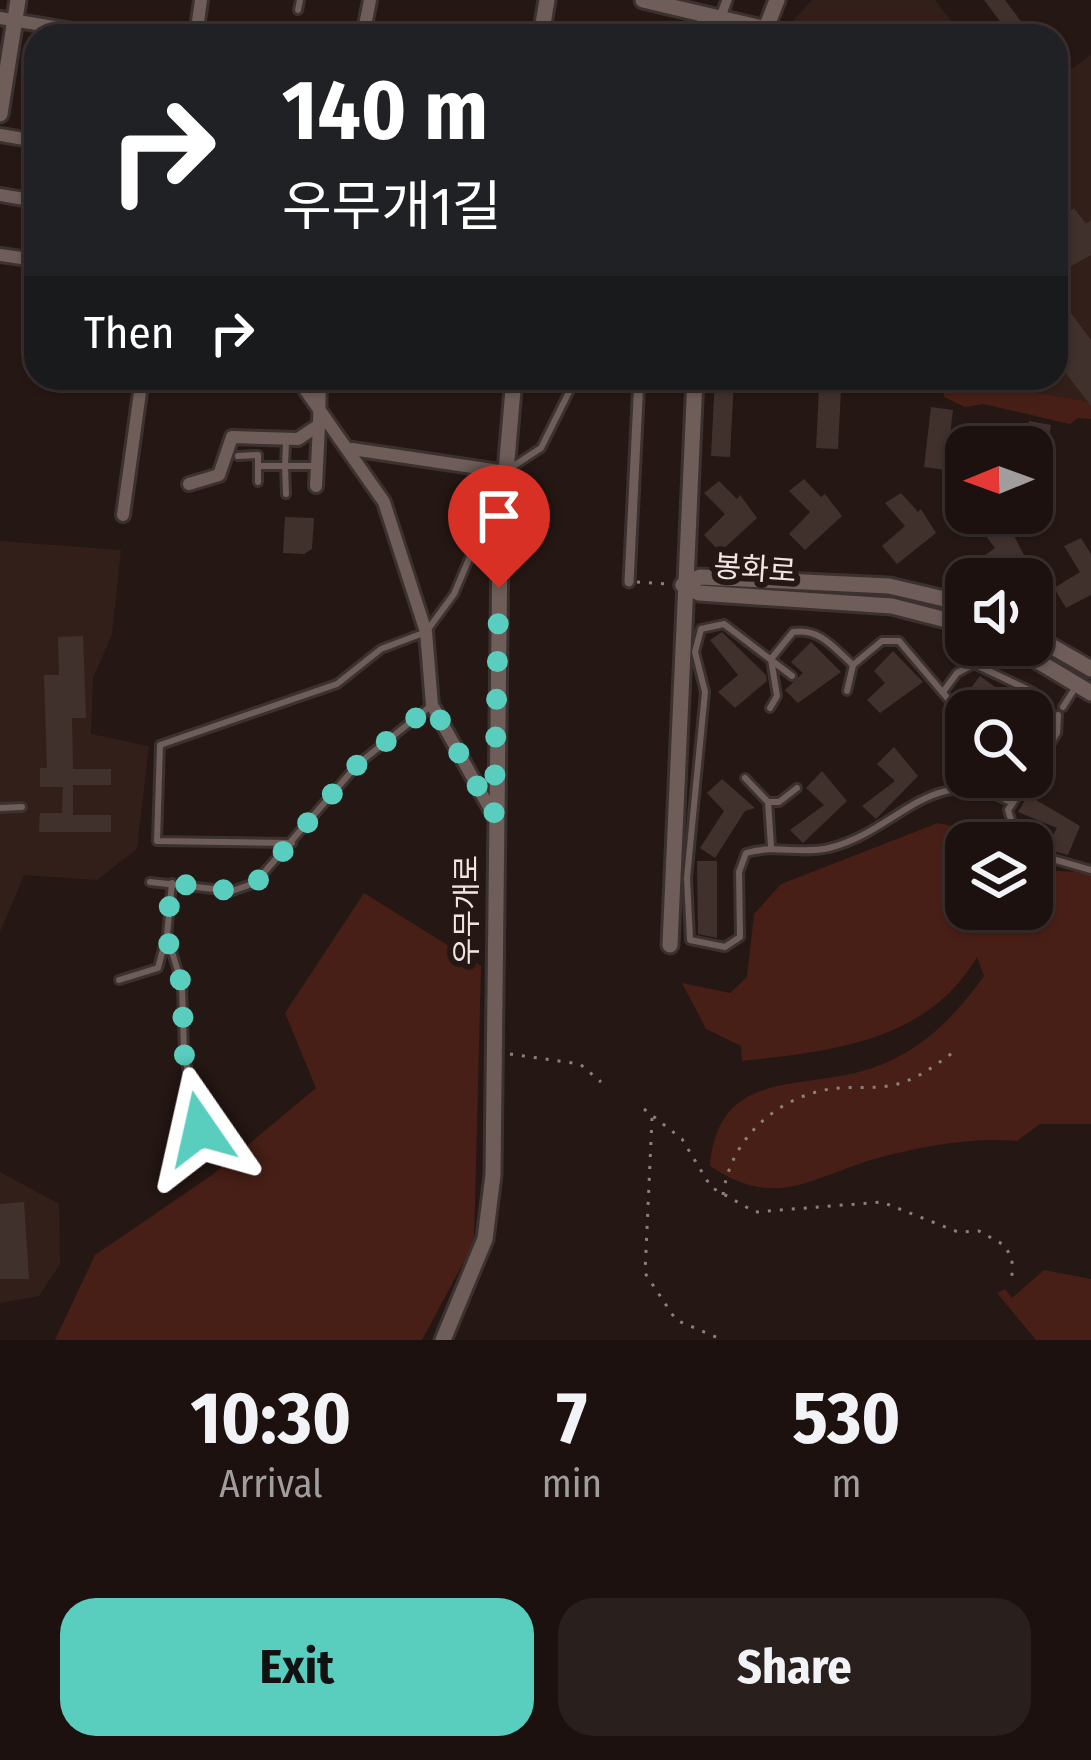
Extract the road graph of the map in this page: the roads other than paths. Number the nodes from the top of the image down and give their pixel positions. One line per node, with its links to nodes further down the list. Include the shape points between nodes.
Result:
1 (18, 0): 5 (street)
2 (643, 0): 4 (street)
3 (727, 0): 4 (street)
4 (712, 15): 6 (lane); 7 (street); 8 (street)
5 (8, 19): 9 (street)
6 (705, 24)
7 (713, 24)
8 (738, 24)
9 (0, 114)
10 (140, 390): 30 (street)
11 (306, 390): 17 (street)
12 (320, 390): 17 (street)
13 (513, 390): 25 (street, 우무개로)
14 (570, 390): 25 (lane, via 541,448)
15 (638, 390): 31 (street)
16 (693, 390): 32 (street)
17 (319, 407): 18 (street); 20 (street)
18 (319, 425): 24 (street); 27 (street, via 298,439 232,437 219,475)
19 (286, 442): 23 (lane)
20 (352, 449): 25 (street); 35 (street, via 384,502)
21 (238, 456): 22 (lane, via 258,455)
22 (258, 466): 23 (lane); 26 (lane)
23 (285, 466): 24 (lane); 29 (lane)
24 (316, 466): 28 (street)
25 (506, 472): 35 (lane, via 454,595); 57 (street, 우무개로)
26 (258, 482)
27 (189, 484)
28 (316, 487)
29 (286, 494)
30 (123, 515)
31 (629, 582)
32 (683, 585): 33 (street, 봉화로, via 700,577 889,586); 34 (street, 봉화로, via 699,593 892,606); 66 (street)
33 (945, 599)
34 (945, 620)
35 (426, 632): 47 (street); 59 (lane, via 381,649 337,684 160,745 157,841)
36 (1053, 646): 38 (street)
37 (771, 659): 39 (lane, via 802,631 828,641); 41 (lane); 48 (lane, via 777,696); 60 (lane, via 724,624 700,628 695,638 705,692 687,878 690,940 735,943 741,860)
38 (1089, 664): 42 (street)
39 (853, 665): 45 (lane); 46 (lane, via 882,641 898,641)
40 (1046, 666): 42 (street)
41 (793, 676)
42 (1084, 689): 49 (lane, via 1060,711)
43 (945, 690): 44 (lane, via 974,664)
44 (1029, 690)
45 (847, 691)
46 (944, 692)
47 (432, 705): 57 (street); 59 (lane, via 358,764)
48 (770, 708)
49 (1053, 740)
50 (745, 778): 53 (lane)
51 (797, 788): 53 (lane)
52 (1014, 798): 54 (lane)
53 (768, 802): 60 (lane)
54 (1011, 802): 58 (lane); 60 (lane, via 957,787 832,847 804,853)
55 (22, 806): 56 (lane)
56 (0, 808)
57 (494, 816): 69 (street, 우무개로, via 493,1175 484,1239)
58 (1012, 822)
59 (292, 843): 64 (lane, via 256,883 232,891)
60 (771, 846)
61 (1053, 859): 62 (lane)
62 (1091, 870)
63 (150, 882): 64 (lane)
64 (172, 883): 65 (lane)
65 (166, 935): 67 (lane, via 158,968); 68 (lane, via 182,985 184,1053)
66 (670, 945)
67 (119, 980)
68 (200, 1129)
69 (443, 1340)

